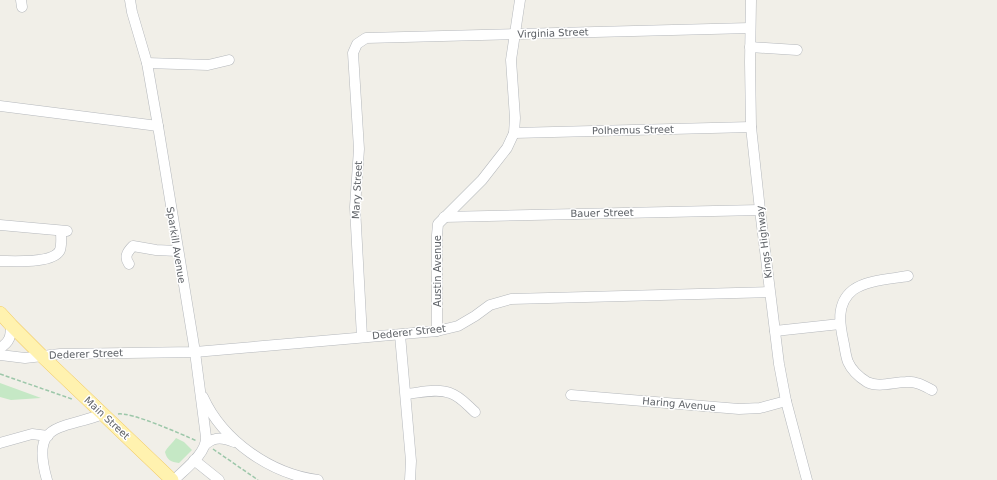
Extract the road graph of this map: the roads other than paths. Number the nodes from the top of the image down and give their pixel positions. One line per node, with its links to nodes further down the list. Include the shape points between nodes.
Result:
1 (130, 0): 10 (street, Sparkill Avenue)
2 (520, 0): 5 (street, Austin Avenue)
3 (751, 0): 4 (street, Kings Highway)
4 (750, 28): 5 (street, Virginia Street); 7 (street, Kings Highway)
5 (515, 34): 6 (street, Virginia Street, via 366,38); 14 (street, Austin Avenue, via 511,60)
6 (357, 44): 29 (street, Mary Street, via 353,53 359,149 355,207)
7 (750, 47): 8 (street); 13 (street, Kings Highway)
8 (797, 50)
9 (229, 60): 10 (street, via 208,65)
10 (147, 63): 12 (street, Sparkill Avenue)
11 (0, 106): 12 (street)
12 (158, 126): 18 (street, Sparkill Avenue)
13 (752, 128): 14 (street, Polhemus Street); 15 (street, Kings Highway)
14 (514, 133): 16 (street, Austin Avenue, via 507,148 482,180)
15 (760, 210): 16 (street, Bauer Street); 22 (street, Kings Highway)
16 (444, 217): 26 (street, Austin Avenue, via 438,224 437,235)
17 (0, 225): 19 (street, via 64,231 57,254 35,261)
18 (177, 250): 20 (street, via 133,246 126,255); 31 (street, Sparkill Avenue)
19 (0, 261)
20 (129, 264)
21 (908, 276): 24 (street, via 862,284 851,291 840,311)
22 (769, 292): 26 (street, Dederer Street, via 511,299 490,305 458,326); 27 (street, Kings Highway)
23 (0, 313): 25 (main road, Main Street)
24 (840, 324): 27 (street); 35 (street, via 848,362 856,374 868,383 883,385 908,381)
25 (10, 325): 30 (street, via 11,337 7,344); 33 (main road, Main Street)
26 (437, 331): 28 (street, Dederer Street)
27 (775, 331): 38 (street, Kings Highway)
28 (400, 335): 29 (street, Dederer Street); 36 (street)
29 (362, 337): 31 (street, Dederer Street)
30 (0, 348)
31 (194, 352): 33 (street, Dederer Street); 34 (street, Sparkill Avenue)
32 (0, 355): 33 (street, Dederer Street, via 25,358)
33 (42, 356): 40 (main road, Main Street)
34 (200, 390): 43 (street, via 214,416); 44 (street, Sparkill Avenue)
35 (932, 390)
36 (406, 394): 39 (street, via 438,391 450,393); 50 (street)
37 (571, 395): 38 (street, Haring Avenue, via 739,409 760,408)
38 (786, 401): 51 (street, Kings Highway)
39 (475, 412)
40 (108, 414): 41 (street, via 64,425); 46 (main road, Main Street)
41 (48, 436): 42 (street, via 26,435); 47 (street, via 43,444 42,453)
42 (0, 443)
43 (238, 443): 44 (street, via 220,438); 49 (street, via 265,462 292,475)
44 (206, 445): 45 (street)
45 (194, 460): 46 (street); 48 (street)
46 (169, 479)
47 (47, 480)
48 (219, 480)
49 (318, 480)
50 (410, 480)
51 (807, 480)

